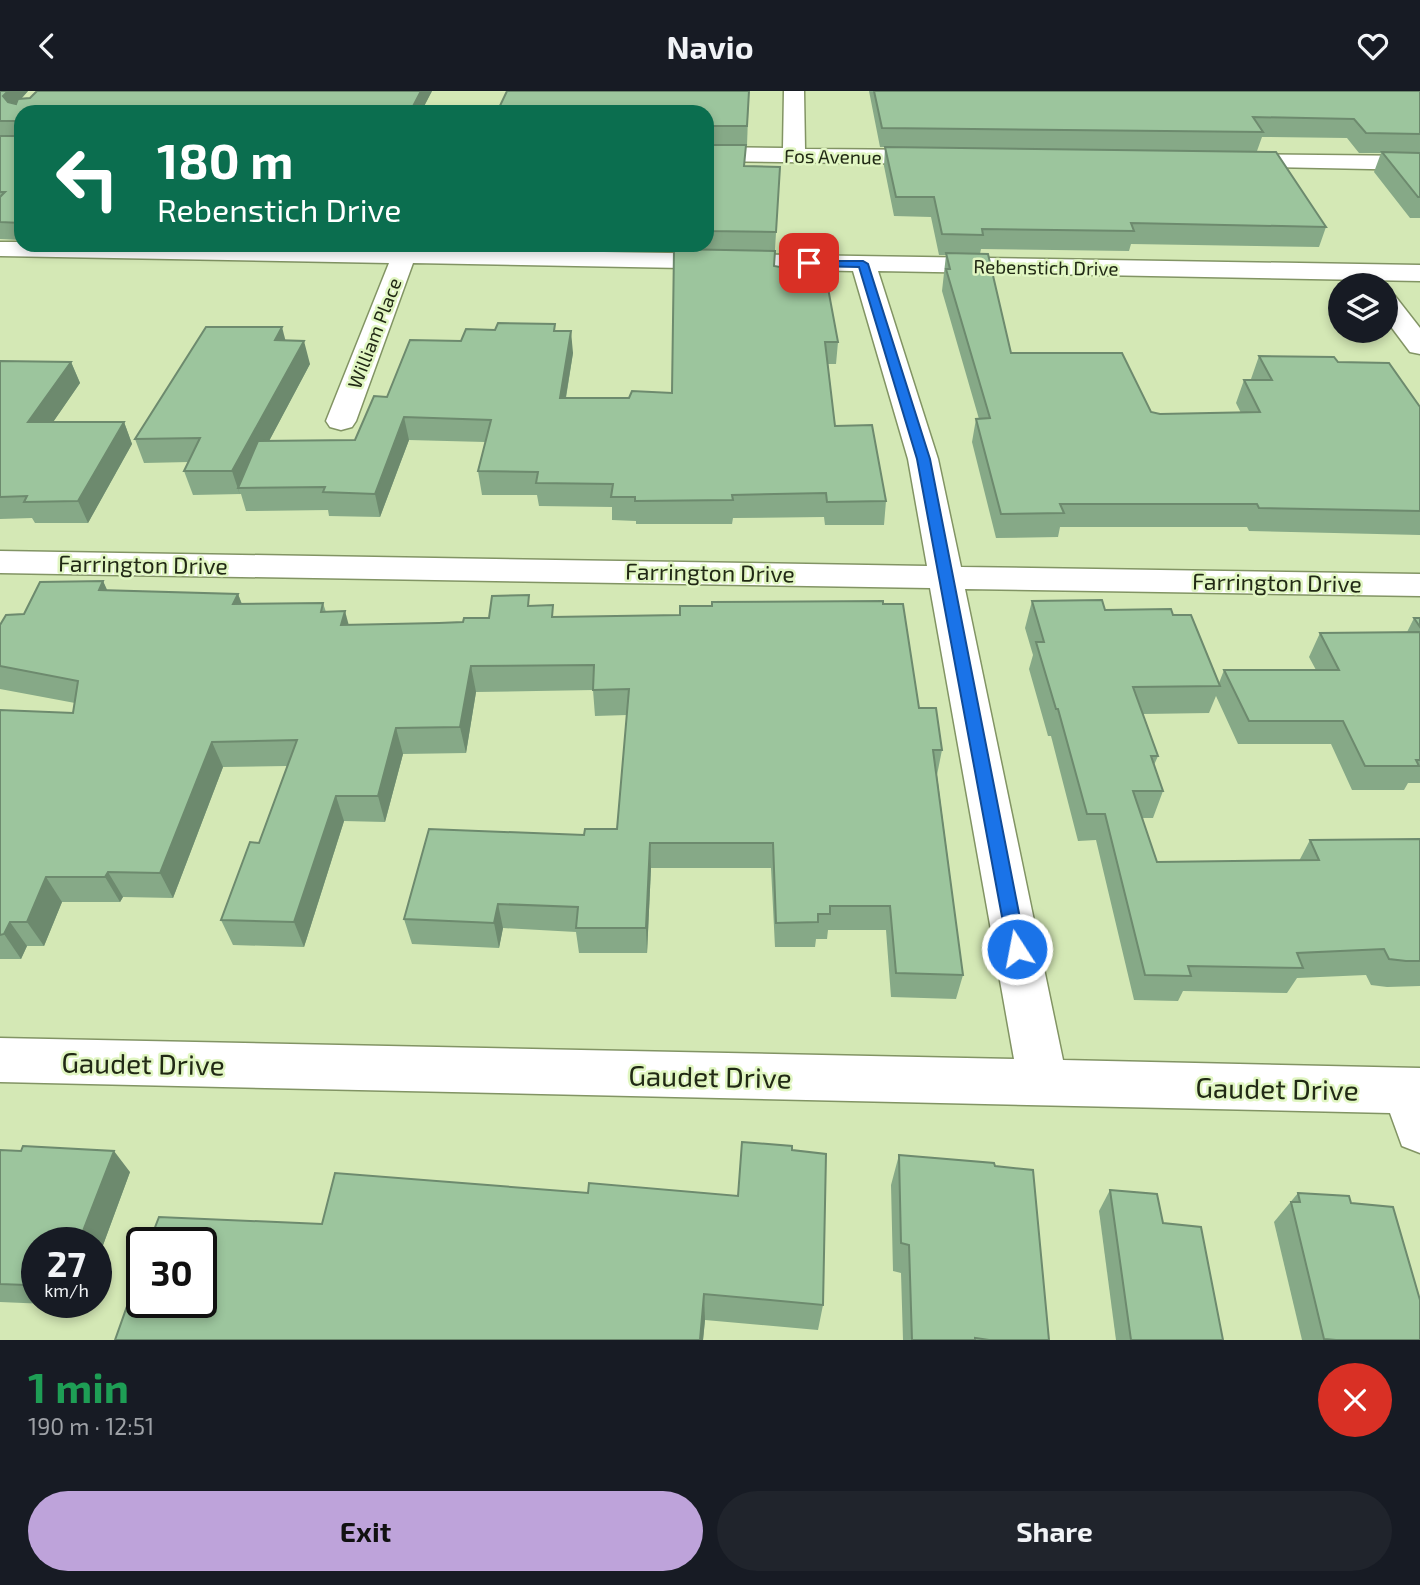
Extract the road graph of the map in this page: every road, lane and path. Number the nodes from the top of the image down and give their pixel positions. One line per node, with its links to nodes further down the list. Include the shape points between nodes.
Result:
1 (794, 91): 3 (street)
2 (714, 154): 3 (street, Fos Avenue)
3 (794, 156): 4 (street, Fos Avenue)
4 (961, 158)
5 (1211, 161): 6 (street)
6 (1420, 163)
7 (405, 252): 15 (street, William Place)
8 (471, 252): 9 (street, Rebenstich Drive)
9 (863, 264): 12 (street, Rebenstich Drive); 17 (street, via 923,459)
10 (1420, 273): 11 (street, Rebenstich Drive)
11 (1398, 276)
12 (1328, 278)
13 (1398, 318): 14 (street)
14 (1420, 346)
15 (341, 421)
16 (0, 562): 17 (street, Farrington Drive)
17 (945, 575): 18 (street, Farrington Drive); 20 (street)
18 (1420, 585)
19 (0, 1060): 20 (street, Gaudet Drive)
20 (1043, 1083): 21 (street, Gaudet Drive)
21 (1416, 1104)

